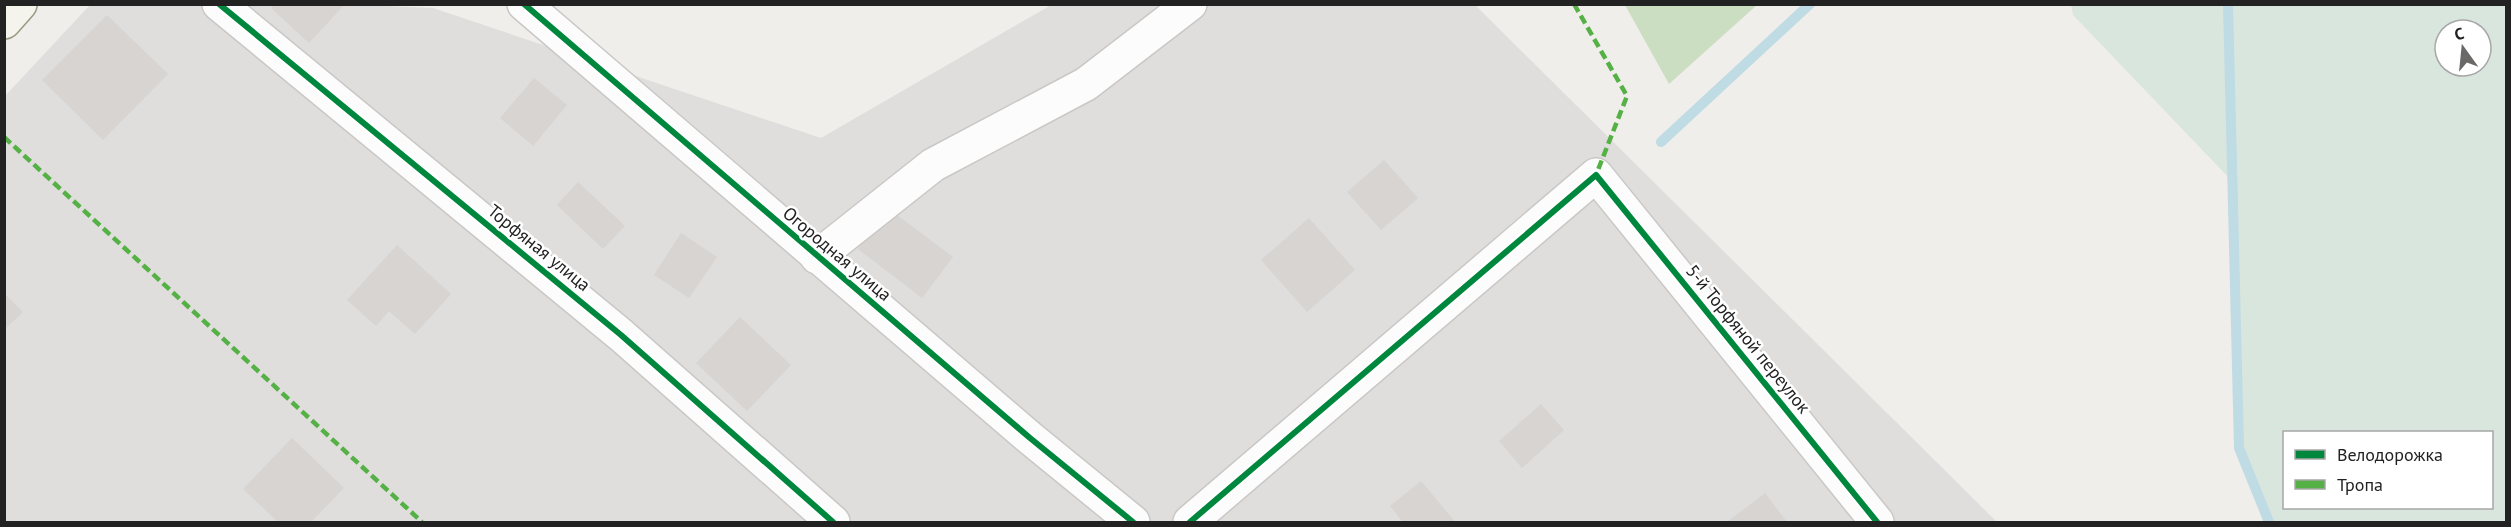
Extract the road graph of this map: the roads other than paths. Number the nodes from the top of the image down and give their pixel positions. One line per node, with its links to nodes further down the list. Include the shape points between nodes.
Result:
1 (20, 4): 5 (street)
2 (219, 4): 7 (street, Торфяная улица, via 621,335)
3 (524, 4): 6 (street, Огородная улица)
4 (1190, 4): 6 (street, via 1086,84 933,165)
5 (4, 22)
6 (817, 257): 8 (street, Огородная улица)
7 (833, 522)
8 (1133, 522)
9 (1190, 522): 10 (street, 5-й Торфяной переулок, via 1596,175)
10 (1877, 522)

